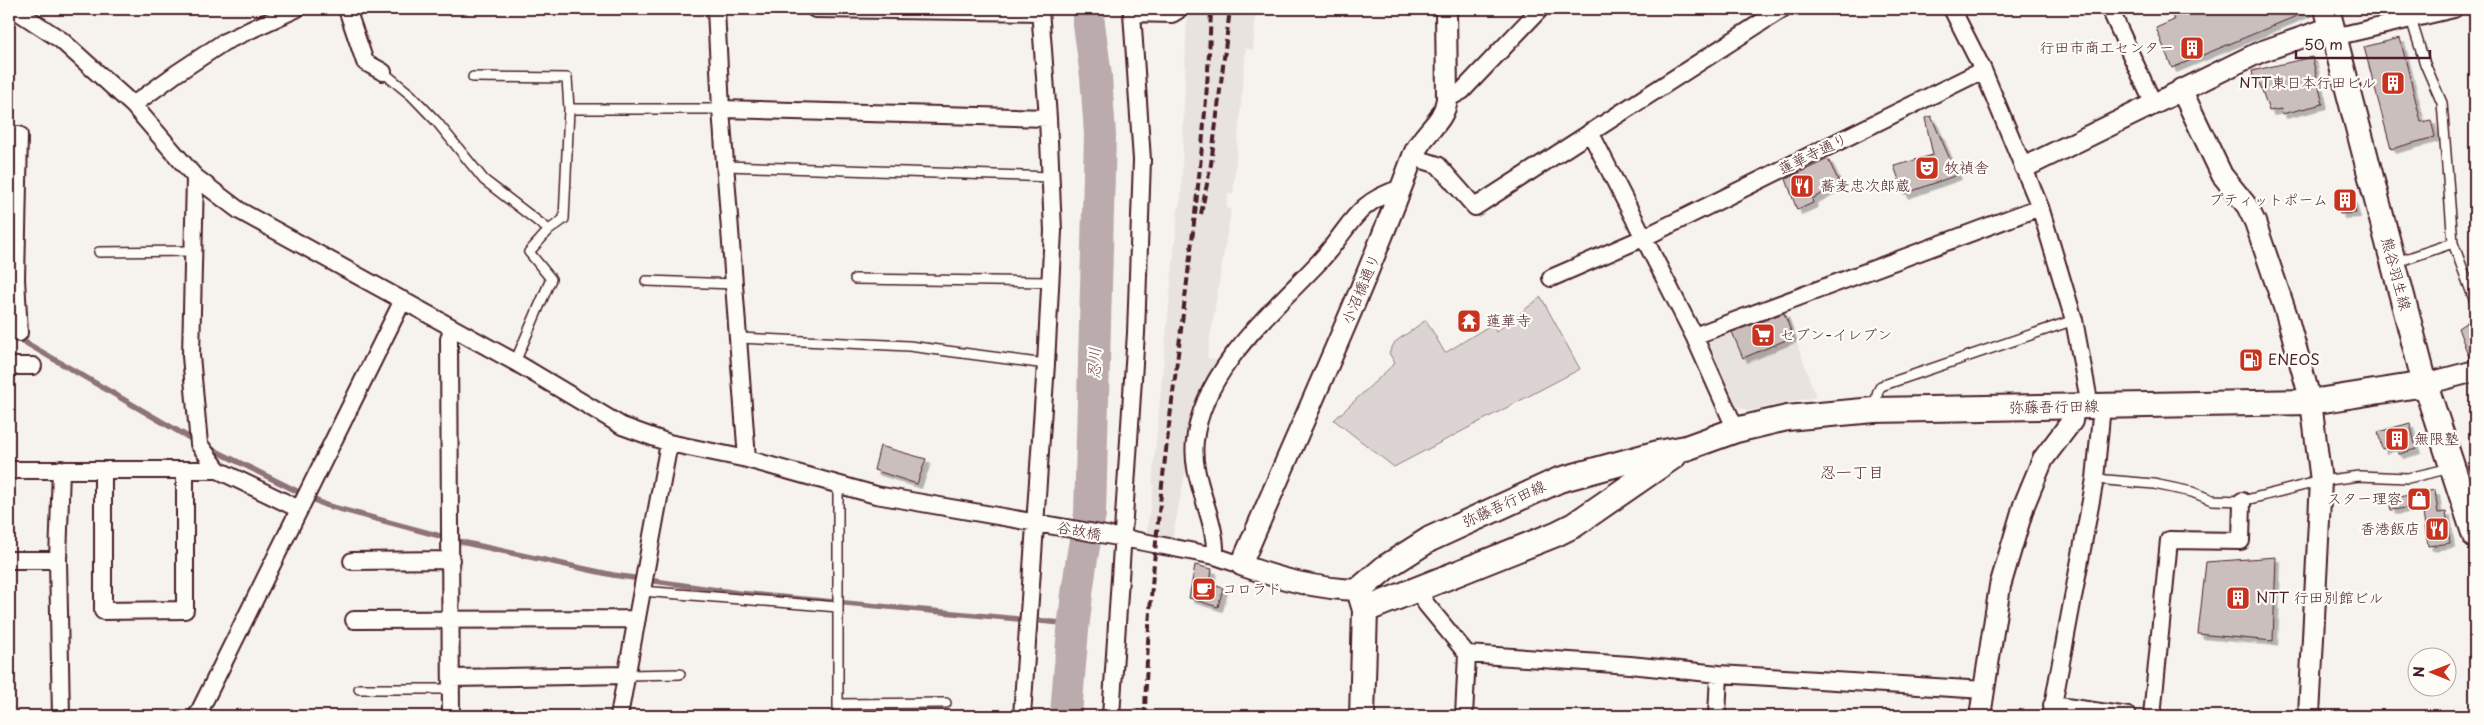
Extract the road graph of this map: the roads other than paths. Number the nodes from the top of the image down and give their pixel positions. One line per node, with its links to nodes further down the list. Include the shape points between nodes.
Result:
1 (14, 9): 23 (street, 谷故橋, via 60,40)
2 (296, 9): 23 (street, via 224,42)
3 (346, 9): 18 (street, via 365,62)
4 (716, 9): 24 (street)
5 (815, 9): 13 (street)
6 (1177, 9): 14 (street, via 1172,14)
7 (1446, 9): 21 (street, 小沼橋通り)
8 (1540, 9): 21 (street, via 1462,91)
9 (1782, 9): 27 (street)
10 (1952, 9): 17 (street)
11 (2110, 9): 22 (street)
12 (2454, 9): 15 (street)
13 (1040, 10): 26 (street)
14 (1132, 11): 82 (street, via 1142,160 1136,333)
15 (2412, 19): 16 (street); 39 (lane, via 2425,64 2442,103)
16 (2331, 24): 20 (street, via 2260,52); 42 (main road, 熊谷羽生線)
17 (1982, 70): 31 (street); 38 (street, 蓮華寺通り)
18 (383, 72): 37 (lane, via 437,122 484,180)
19 (473, 77): 25 (lane, via 567,78)
20 (2181, 89): 22 (street); 62 (street, via 2222,175 2247,206 2255,222 2287,316)
21 (1447, 99): 29 (street, 小沼橋通り, via 1444,113 1419,142)
22 (2154, 104): 31 (street)
23 (133, 105): 32 (street, 谷故橋)
24 (721, 108): 25 (lane); 26 (street); 30 (street)
25 (568, 109): 37 (lane, via 564,219)
26 (1048, 118): 33 (street)
27 (1590, 132): 29 (street, via 1475,207 1438,165); 38 (street)
28 (9, 136): 35 (street, via 19,136)
29 (1413, 157): 34 (street, 小沼橋通り)
30 (726, 166): 33 (lane); 48 (street)
31 (2025, 167): 36 (street)
32 (195, 177): 40 (street); 49 (street, 谷故橋, via 240,211)
33 (1050, 177): 47 (street, via 1053,231)
34 (1402, 188): 83 (street, via 1374,198 1351,220 1322,259 1243,341 1206,403 1194,442 1214,536); 88 (street, 小沼橋通り, via 1366,279)
35 (13, 196): 44 (street)
36 (2040, 206): 51 (street); 54 (street)
37 (548, 230): 56 (lane, via 529,252 551,279)
38 (1643, 238): 43 (street, 蓮華寺通り); 54 (street)
39 (2453, 243): 42 (lane); 50 (lane)
40 (192, 251): 41 (lane); 74 (street, via 191,356 199,444)
41 (100, 252)
42 (2393, 264): 61 (main road, 熊谷羽生線)
43 (1551, 278)
44 (12, 279): 53 (street)
45 (855, 279): 47 (lane)
46 (646, 281): 48 (lane)
47 (1050, 282): 57 (street)
48 (736, 284): 55 (street)
49 (403, 300): 52 (street, 谷故橋); 79 (street)
50 (2475, 302)
51 (2074, 320): 63 (street); 64 (lane, via 1881,386)
52 (452, 329): 56 (street, 谷故橋); 86 (street, via 449,339)
53 (19, 333)
54 (1694, 336): 65 (street)
55 (740, 338): 57 (lane, via 909,346); 68 (street)
56 (515, 362): 66 (street, 谷故橋, via 622,426)
57 (1046, 364): 80 (street)
58 (9, 366): 59 (street)
59 (33, 366)
60 (2475, 371): 61 (street)
61 (2425, 384): 62 (main road, 弥藤吾行田線); 69 (main road, 熊谷羽生線)
62 (2311, 402): 63 (main road, 弥藤吾行田線); 76 (street)
63 (2089, 406): 64 (main road, 弥藤吾行田線); 75 (street); 102 (street, via 2072,421 2043,459 2024,505 2000,586)
64 (1874, 410): 65 (main road, 弥藤吾行田線, via 1788,418)
65 (1736, 430): 67 (main road, 弥藤吾行田線)
66 (669, 443): 68 (street, 谷故橋); 90 (street)
67 (1686, 448): 89 (main road, 弥藤吾行田線, via 1574,525); 91 (main road, 弥藤吾行田線, via 1544,485 1430,540 1386,567)
68 (747, 459): 77 (street, 谷故橋)
69 (2451, 468): 76 (lane, via 2408,478 2359,476); 81 (main road, 熊谷羽生線)
70 (61, 469): 71 (street); 72 (street); 85 (street)
71 (9, 470)
72 (103, 470): 73 (street); 73 (street, via 103,611 185,610)
73 (184, 470): 74 (street)
74 (218, 470): 79 (street)
75 (2095, 479): 78 (lane, via 2154,484 2212,500); 105 (street)
76 (2322, 481): 78 (lane); 119 (street)
77 (838, 485): 80 (street, 谷故橋, via 876,495); 92 (lane)
78 (2242, 501): 118 (street, via 2240,541 2169,540)
79 (300, 509): 107 (street)
80 (1037, 523): 82 (street, 谷故橋); 111 (street)
81 (2475, 536)
82 (1121, 538): 83 (street, 谷故橋); 112 (street)
83 (1215, 556): 88 (street, 谷故橋)
84 (9, 560): 85 (street)
85 (58, 560): 106 (street)
86 (451, 560): 87 (street); 93 (street)
87 (352, 561)
88 (1241, 565): 91 (street)
89 (1418, 590): 91 (main road, 弥藤吾行田線); 96 (street)
90 (642, 591): 92 (lane); 94 (street)
91 (1362, 600): 113 (main road)
92 (838, 607): 104 (lane)
93 (451, 618): 94 (street); 95 (street); 100 (street)
94 (636, 619): 99 (street)
95 (354, 620)
96 (1467, 654): 98 (street); 114 (street)
97 (680, 674): 99 (lane)
98 (1719, 674): 102 (street); 115 (street)
99 (626, 675): 100 (street); 109 (street)
100 (451, 684): 101 (lane); 108 (street)
101 (359, 689)
102 (1985, 690): 116 (street)
103 (946, 703): 104 (lane)
104 (838, 704): 110 (lane)
105 (2052, 711): 117 (street)
106 (62, 716)
107 (197, 716)
108 (451, 716)
109 (619, 716)
110 (838, 716)
111 (1022, 716)
112 (1111, 716)
113 (1362, 716)
114 (1464, 716)
115 (1717, 716)
116 (1980, 716)
117 (2128, 716)
118 (2152, 716)
119 (2309, 716)

